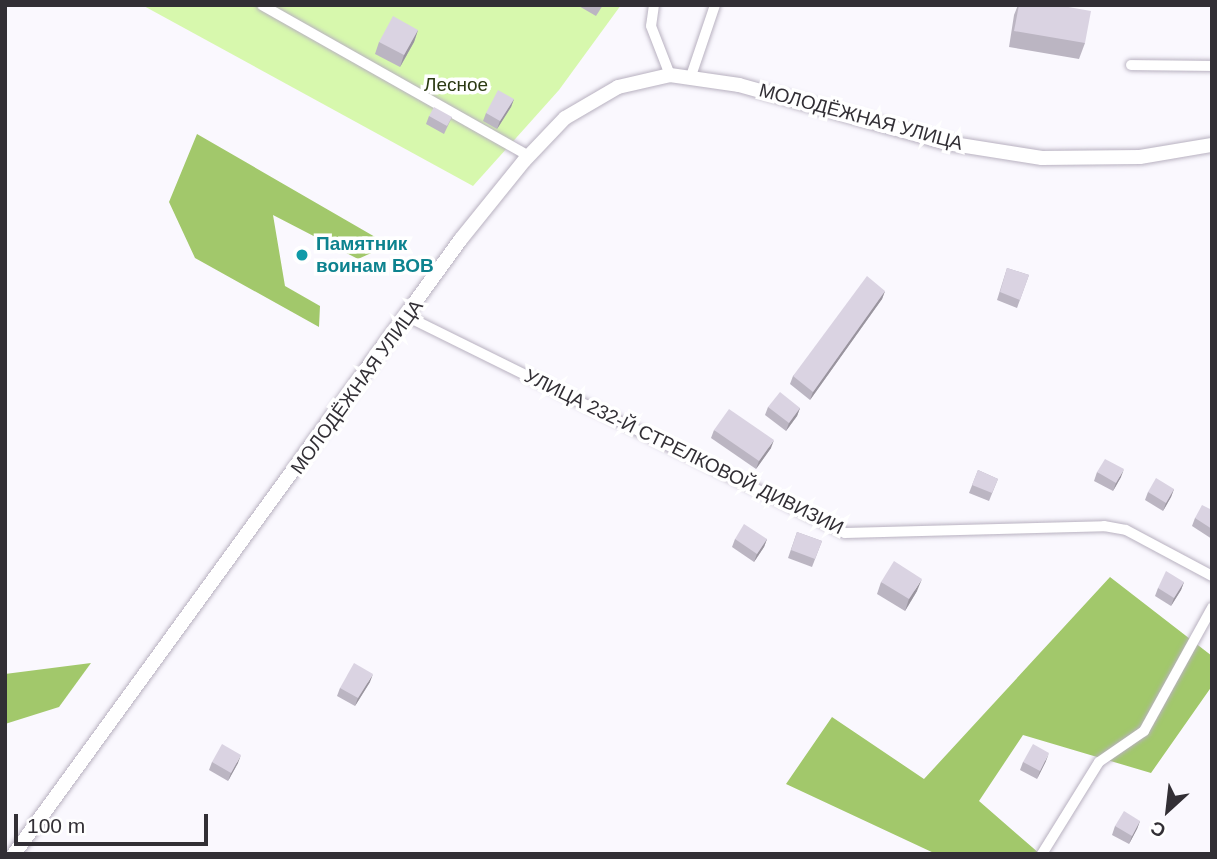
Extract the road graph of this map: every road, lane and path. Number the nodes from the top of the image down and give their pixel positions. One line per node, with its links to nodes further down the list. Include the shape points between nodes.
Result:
1 (262, 5): 9 (street)
2 (654, 5): 6 (street, via 651,26)
3 (715, 5): 7 (street)
4 (1131, 65): 5 (street)
5 (1212, 66)
6 (670, 75): 7 (main road, МОЛОДЁЖНАЯ УЛИЦА); 9 (main road, МОЛОДЁЖНАЯ УЛИЦА, via 618,86 565,118)
7 (691, 76): 8 (main road, МОЛОДЁЖНАЯ УЛИЦА, via 813,104 947,143 1042,158 1140,157)
8 (1212, 145)
9 (529, 156): 10 (main road, МОЛОДЁЖНАЯ УЛИЦА, via 461,239)
10 (408, 317): 11 (street, УЛИЦА 232-Й СТРЕЛКОВОЙ ДИВИЗИИ, via 845,533 1104,526 1126,530); 13 (main road, МОЛОДЁЖНАЯ УЛИЦА)
11 (1212, 576)
12 (1212, 608): 14 (street, via 1144,731 1099,762)
13 (14, 854)
14 (1042, 854)

